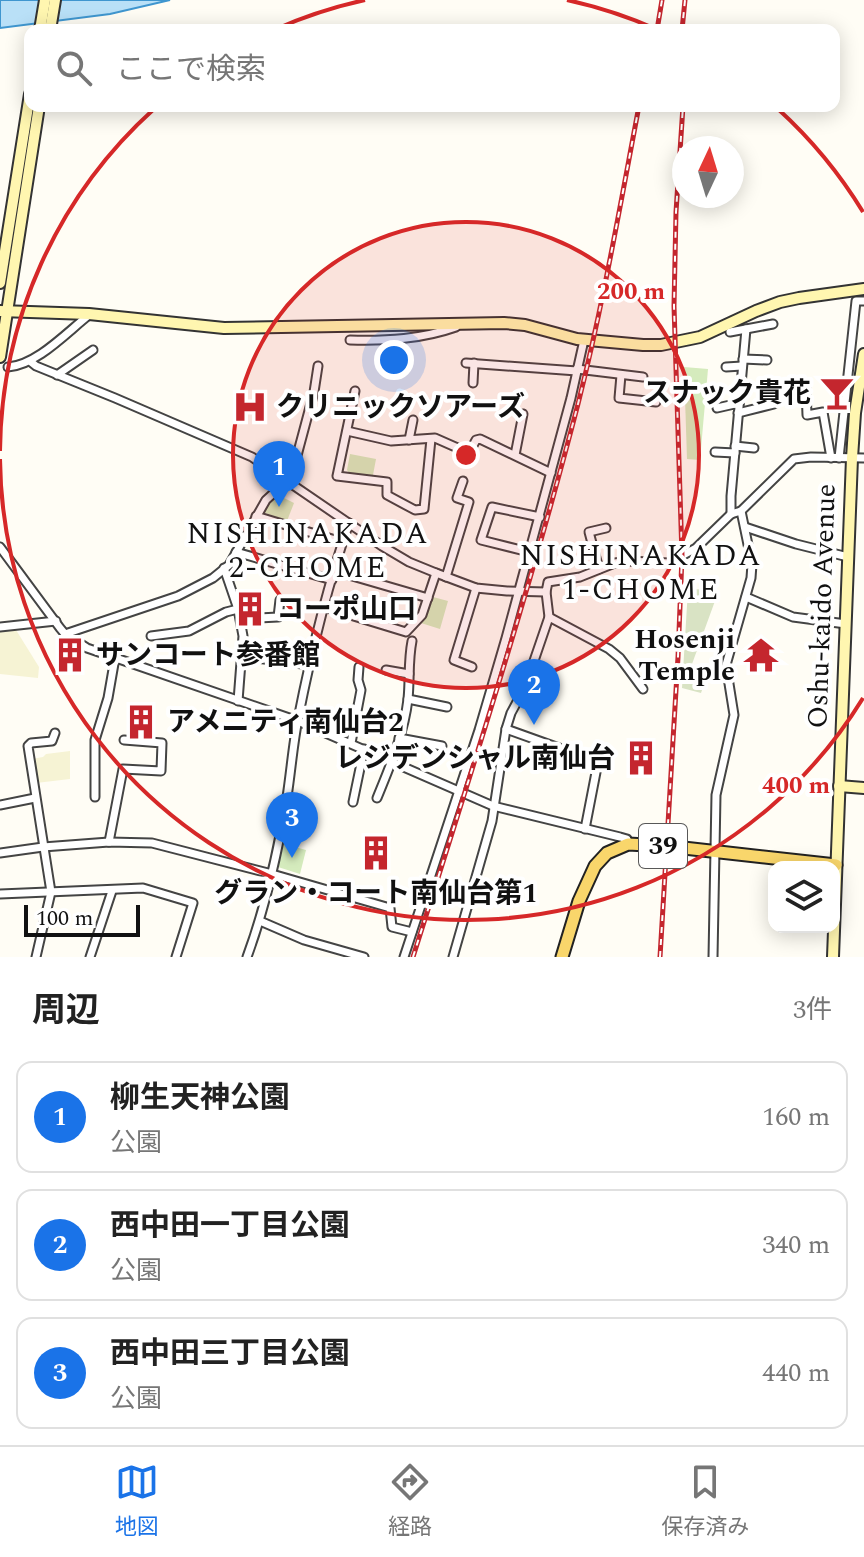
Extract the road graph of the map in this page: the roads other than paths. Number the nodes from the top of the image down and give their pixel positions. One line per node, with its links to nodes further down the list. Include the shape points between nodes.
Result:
1 (45, 0): 3 (main road)
2 (55, 0): 4 (main road)
3 (41, 24)
4 (51, 24)
5 (27, 112): 7 (main road)
6 (38, 112): 10 (main road)
7 (0, 283)
8 (864, 289): 17 (main road, via 780,302 681,342)
9 (864, 301): 48 (street, via 856,301)
10 (3, 311): 11 (main road); 20 (main road)
11 (89, 314): 12 (main road, via 224,328); 22 (street)
12 (462, 324): 16 (street, via 434,335); 17 (main road, via 525,325)
13 (773, 324): 14 (street)
14 (746, 329): 15 (street); 23 (street)
15 (730, 332)
16 (350, 340)
17 (584, 340): 27 (street)
18 (93, 350): 28 (street)
19 (864, 354): 49 (main road, Oshu-kaido Avenue)
20 (0, 357)
21 (767, 360): 23 (street)
22 (31, 362): 25 (street); 28 (street)
23 (742, 363): 26 (street); 35 (street)
24 (318, 366): 52 (street)
25 (8, 367)
26 (726, 367)
27 (577, 370): 29 (street); 31 (street, via 470,363); 51 (street)
28 (57, 375): 52 (street, via 252,457)
29 (621, 375): 30 (street); 34 (street, via 619,398)
30 (643, 377)
31 (473, 383)
32 (806, 389): 48 (street, via 807,415 823,412)
33 (355, 391): 41 (street)
34 (656, 402)
35 (739, 403): 37 (street); 38 (street)
36 (774, 404): 38 (street)
37 (717, 408)
38 (738, 413): 45 (street)
39 (523, 414): 47 (street)
40 (413, 420): 43 (street)
41 (347, 431): 42 (street, via 337,476 387,482 387,495 415,510 424,509); 43 (street)
42 (431, 439): 43 (street); 47 (street, via 469,453 480,439)
43 (409, 440)
44 (754, 448): 45 (street)
45 (735, 450): 46 (street); 55 (street)
46 (715, 452)
47 (515, 455): 51 (street)
48 (835, 458): 49 (street); 54 (street, via 794,459)
49 (852, 458): 50 (street); 65 (main road, Oshu-kaido Avenue)
50 (864, 458)
51 (551, 473): 57 (street)
52 (287, 481): 56 (street); 58 (street)
53 (463, 481): 70 (street, via 457,498 469,502)
54 (741, 511): 55 (street); 59 (street)
55 (731, 514): 67 (street, via 696,548 669,563 629,561)
56 (256, 516): 61 (street); 63 (street)
57 (540, 517): 64 (street); 64 (street, via 492,507 481,540)
58 (349, 523): 61 (street); 69 (street)
59 (745, 527): 65 (street); 75 (street, via 752,564)
60 (606, 528): 67 (street, via 589,532)
61 (342, 542): 68 (street)
62 (0, 547): 82 (street)
63 (236, 552): 66 (street); 71 (street)
64 (529, 552): 73 (street)
65 (848, 557): 83 (main road, Oshu-kaido Avenue)
66 (224, 568): 79 (street); 85 (street, via 178,596)
67 (599, 569): 74 (street, via 548,582)
68 (335, 571): 71 (street); 76 (street)
69 (436, 573): 70 (street); 76 (street)
70 (446, 577): 72 (street)
71 (332, 580): 78 (street)
72 (476, 588): 73 (street); 92 (street, via 454,660)
73 (519, 592): 74 (street); 110 (street)
74 (546, 592): 80 (street)
75 (746, 597): 83 (street, via 793,617); 121 (street, via 726,665 734,715 716,795)
76 (428, 598): 78 (street, via 422,615 406,632)
77 (280, 600): 81 (street, via 278,617)
78 (324, 607): 90 (street)
79 (238, 609): 81 (street); 86 (street, via 189,631)
80 (549, 617): 95 (street, via 609,649); 100 (street)
81 (241, 619): 88 (street)
82 (56, 621): 84 (street); 85 (street)
83 (846, 624): 108 (main road, Oshu-kaido Avenue)
84 (0, 627)
85 (65, 634): 89 (street)
86 (151, 636)
87 (412, 641): 94 (street)
88 (241, 656): 90 (street); 97 (street)
89 (115, 658): 97 (street); 111 (street, via 95,740)
90 (310, 665): 99 (street)
91 (359, 667): 104 (street, via 361,690)
92 (472, 667)
93 (386, 670): 94 (street)
94 (409, 674): 96 (street)
95 (643, 689)
96 (408, 699): 98 (street); 102 (street)
97 (238, 701): 99 (street)
98 (447, 707)
99 (298, 721): 104 (street); 125 (street)
100 (506, 729): 116 (street); 117 (street, via 598,762)
101 (55, 733): 112 (street, via 52,741 28,746)
102 (399, 738): 105 (street); 107 (street)
103 (124, 740): 118 (street, via 162,743 161,771 123,769)
104 (351, 743): 106 (street)
105 (442, 746)
106 (364, 749): 107 (street); 114 (street)
107 (392, 761): 110 (street); 113 (street)
108 (839, 786): 109 (main road); 124 (main road, Oshu-kaido Avenue)
109 (864, 788)
110 (459, 791): 116 (street); 130 (street)
111 (95, 797)
112 (35, 798): 115 (street); 120 (street)
113 (377, 798)
114 (353, 802)
115 (0, 805)
116 (493, 806): 117 (street); 138 (street)
117 (585, 829): 119 (street, via 627,839)
118 (109, 842): 120 (street); 125 (street, via 152,843)
119 (628, 844): 121 (main road, 39); 139 (main road, 39, via 607,853 595,866)
120 (43, 847): 122 (street); 127 (street)
121 (715, 851): 123 (main road, 39); 140 (street)
122 (0, 853)
123 (801, 861)
124 (836, 861)
125 (272, 874): 129 (street); 130 (street, via 390,908 392,927)
126 (112, 891): 127 (street); 133 (street); 134 (street, via 143,888 193,903)
127 (51, 892): 128 (street); 132 (street)
128 (0, 894)
129 (260, 921): 135 (street); 136 (street)
130 (412, 932): 137 (street)
131 (834, 933): 141 (main road, Oshu-kaido Avenue)
132 (36, 957)
133 (90, 957)
134 (176, 957)
135 (247, 957)
136 (364, 957)
137 (404, 957)
138 (453, 957)
139 (562, 957)
140 (713, 957)
141 (833, 957)

